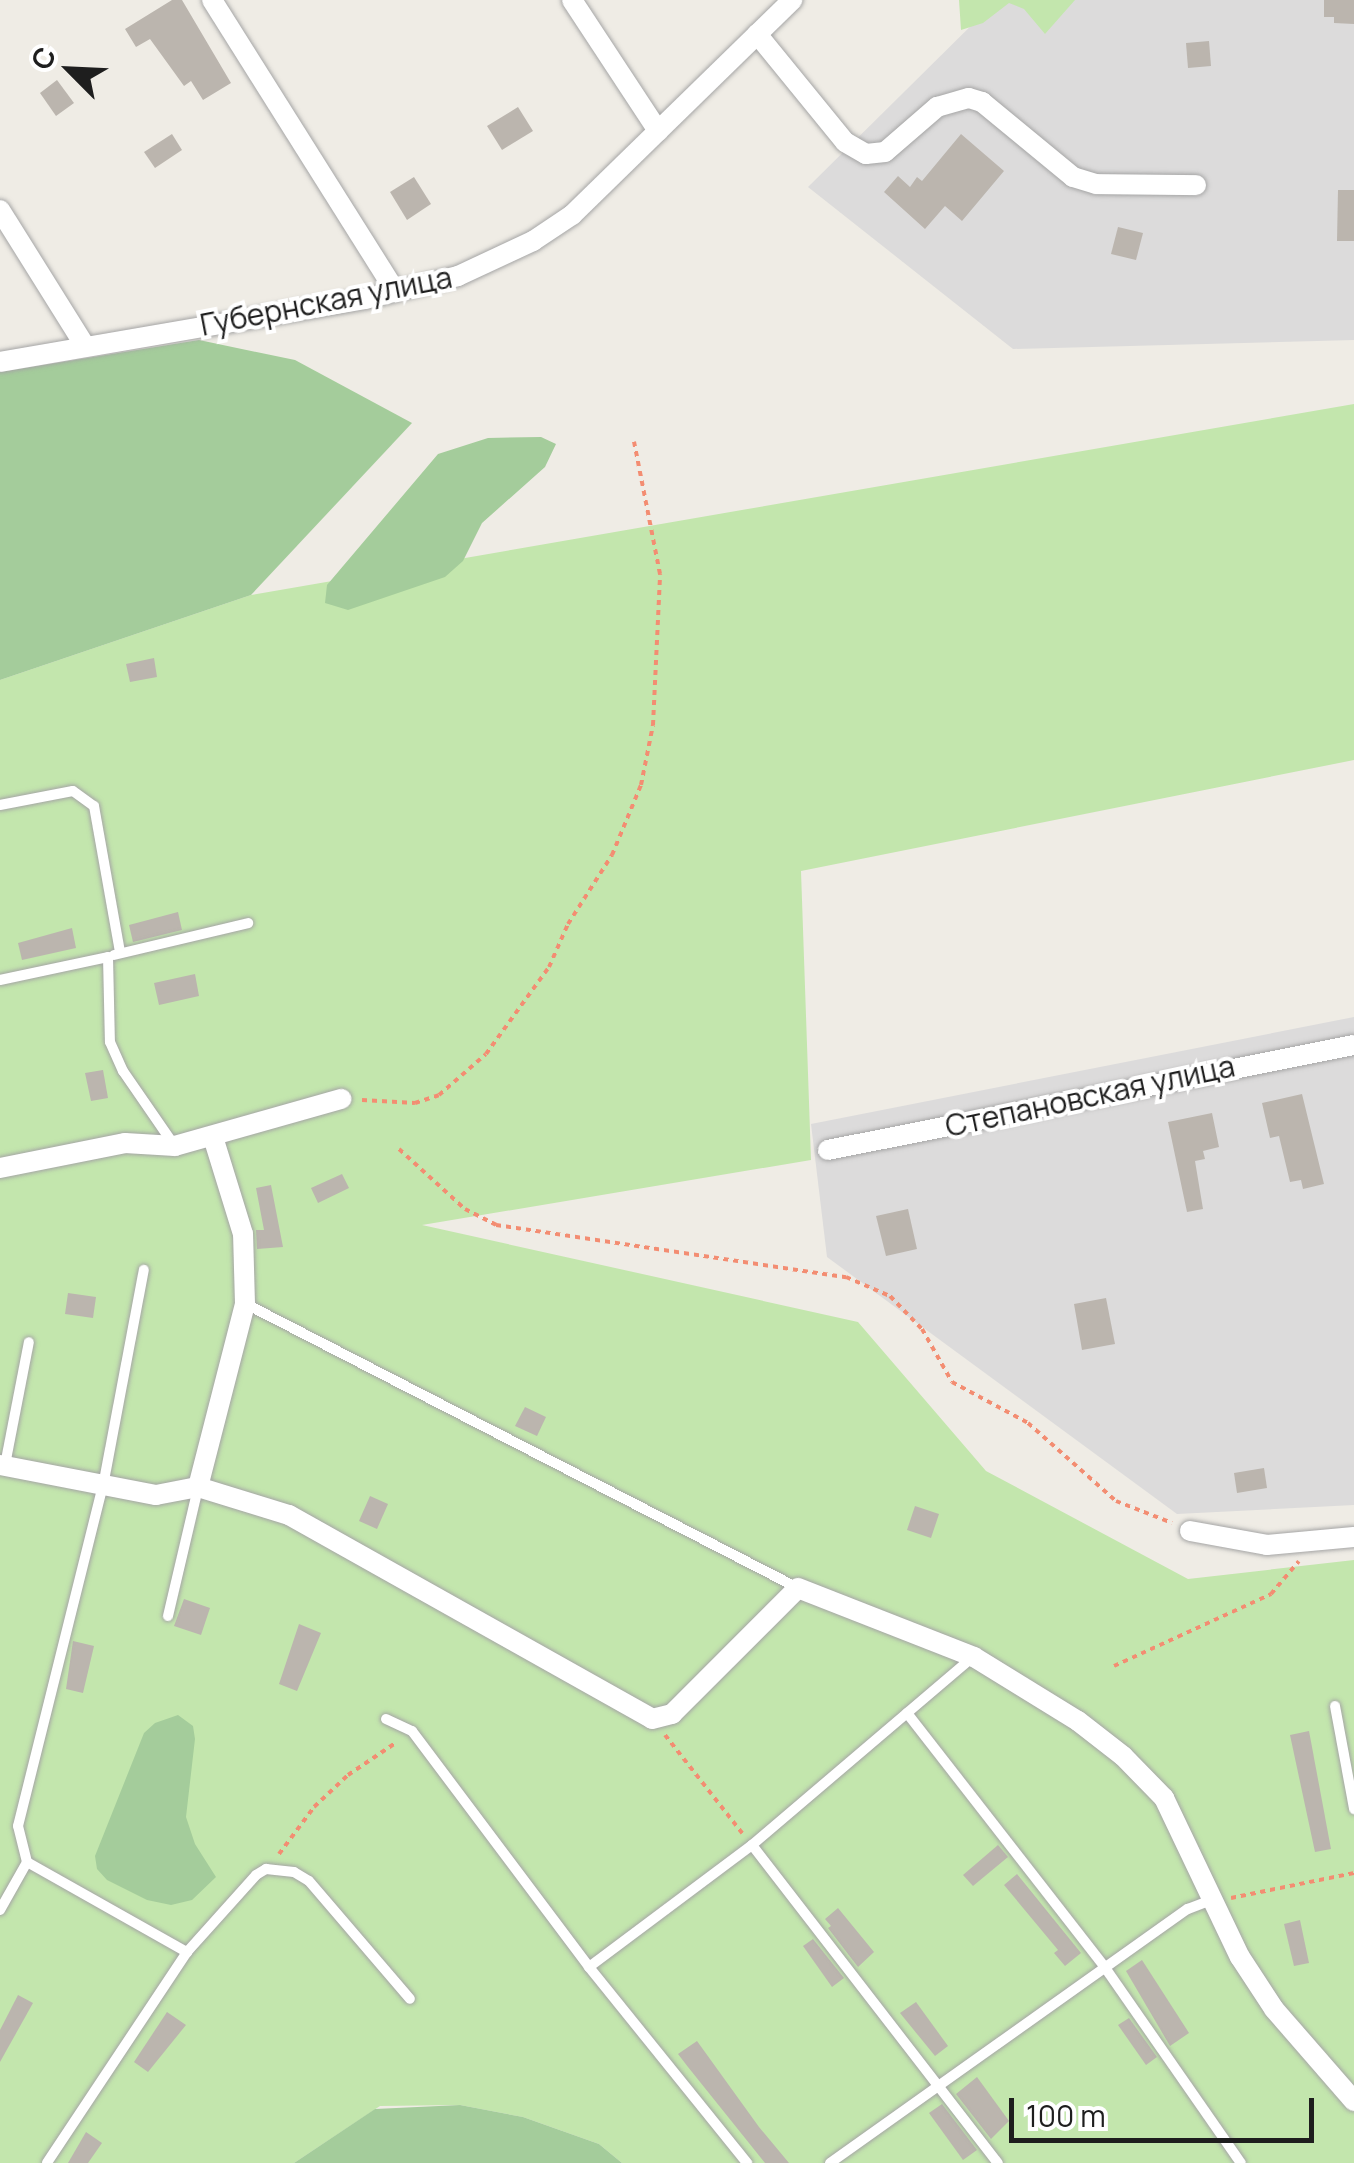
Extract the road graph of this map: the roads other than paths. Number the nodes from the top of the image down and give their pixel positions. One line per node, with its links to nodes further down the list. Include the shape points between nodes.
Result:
1 (212, 0): 8 (street)
2 (572, 0): 5 (street)
3 (792, 0): 4 (street, Губернская улица)
4 (757, 34): 5 (street, Губернская улица); 6 (street, via 845,142 866,154 885,152 937,107 969,98 1073,177 1096,184)
5 (658, 131): 8 (street, Губернская улица, via 572,215 532,241 458,276)
6 (1196, 185)
7 (0, 210): 9 (street)
8 (395, 292): 9 (street, Губернская улица)
9 (85, 346): 10 (street, Губернская улица)
10 (0, 362)
11 (0, 805): 13 (lane, via 73,792 94,806)
12 (248, 923): 13 (lane)
13 (120, 952): 14 (lane)
14 (108, 957): 15 (lane); 19 (lane, via 110,1042)
15 (0, 980)
16 (1354, 1044): 20 (street, Степановская улица)
17 (342, 1098): 18 (street)
18 (213, 1138): 19 (street); 23 (street, via 243,1234)
19 (174, 1146): 21 (street, via 125,1143)
20 (828, 1150)
21 (0, 1168)
22 (144, 1270): 26 (lane)
23 (245, 1304): 27 (street); 30 (lane)
24 (28, 1342): 25 (lane)
25 (2, 1466): 26 (street)
26 (103, 1486): 27 (street, via 156,1495); 38 (lane, via 18,1826)
27 (198, 1487): 30 (street, via 289,1514 652,1719 672,1714); 31 (lane)
28 (1190, 1531): 29 (street, via 1268,1545)
29 (1354, 1537)
30 (798, 1588): 32 (street)
31 (168, 1616)
32 (974, 1657): 34 (lane); 39 (street, via 1060,1708 1123,1756 1164,1798)
33 (1335, 1706): 36 (lane)
34 (907, 1713): 37 (lane); 43 (lane)
35 (386, 1719): 42 (lane, via 412,1731)
36 (1354, 1810)
37 (752, 1845): 42 (lane); 45 (lane)
38 (27, 1862): 40 (lane); 41 (lane)
39 (1214, 1899): 43 (lane, via 1188,1909); 46 (street, via 1274,2009)
40 (0, 1910)
41 (187, 1952): 44 (lane, via 266,1869 294,1872 309,1881); 47 (lane)
42 (589, 1967): 48 (lane)
43 (1106, 1969): 45 (lane); 51 (lane)
44 (410, 1999)
45 (939, 2084): 49 (lane); 50 (lane)
46 (1354, 2101)
47 (47, 2163)
48 (748, 2163)
49 (830, 2163)
50 (998, 2163)
51 (1240, 2163)

